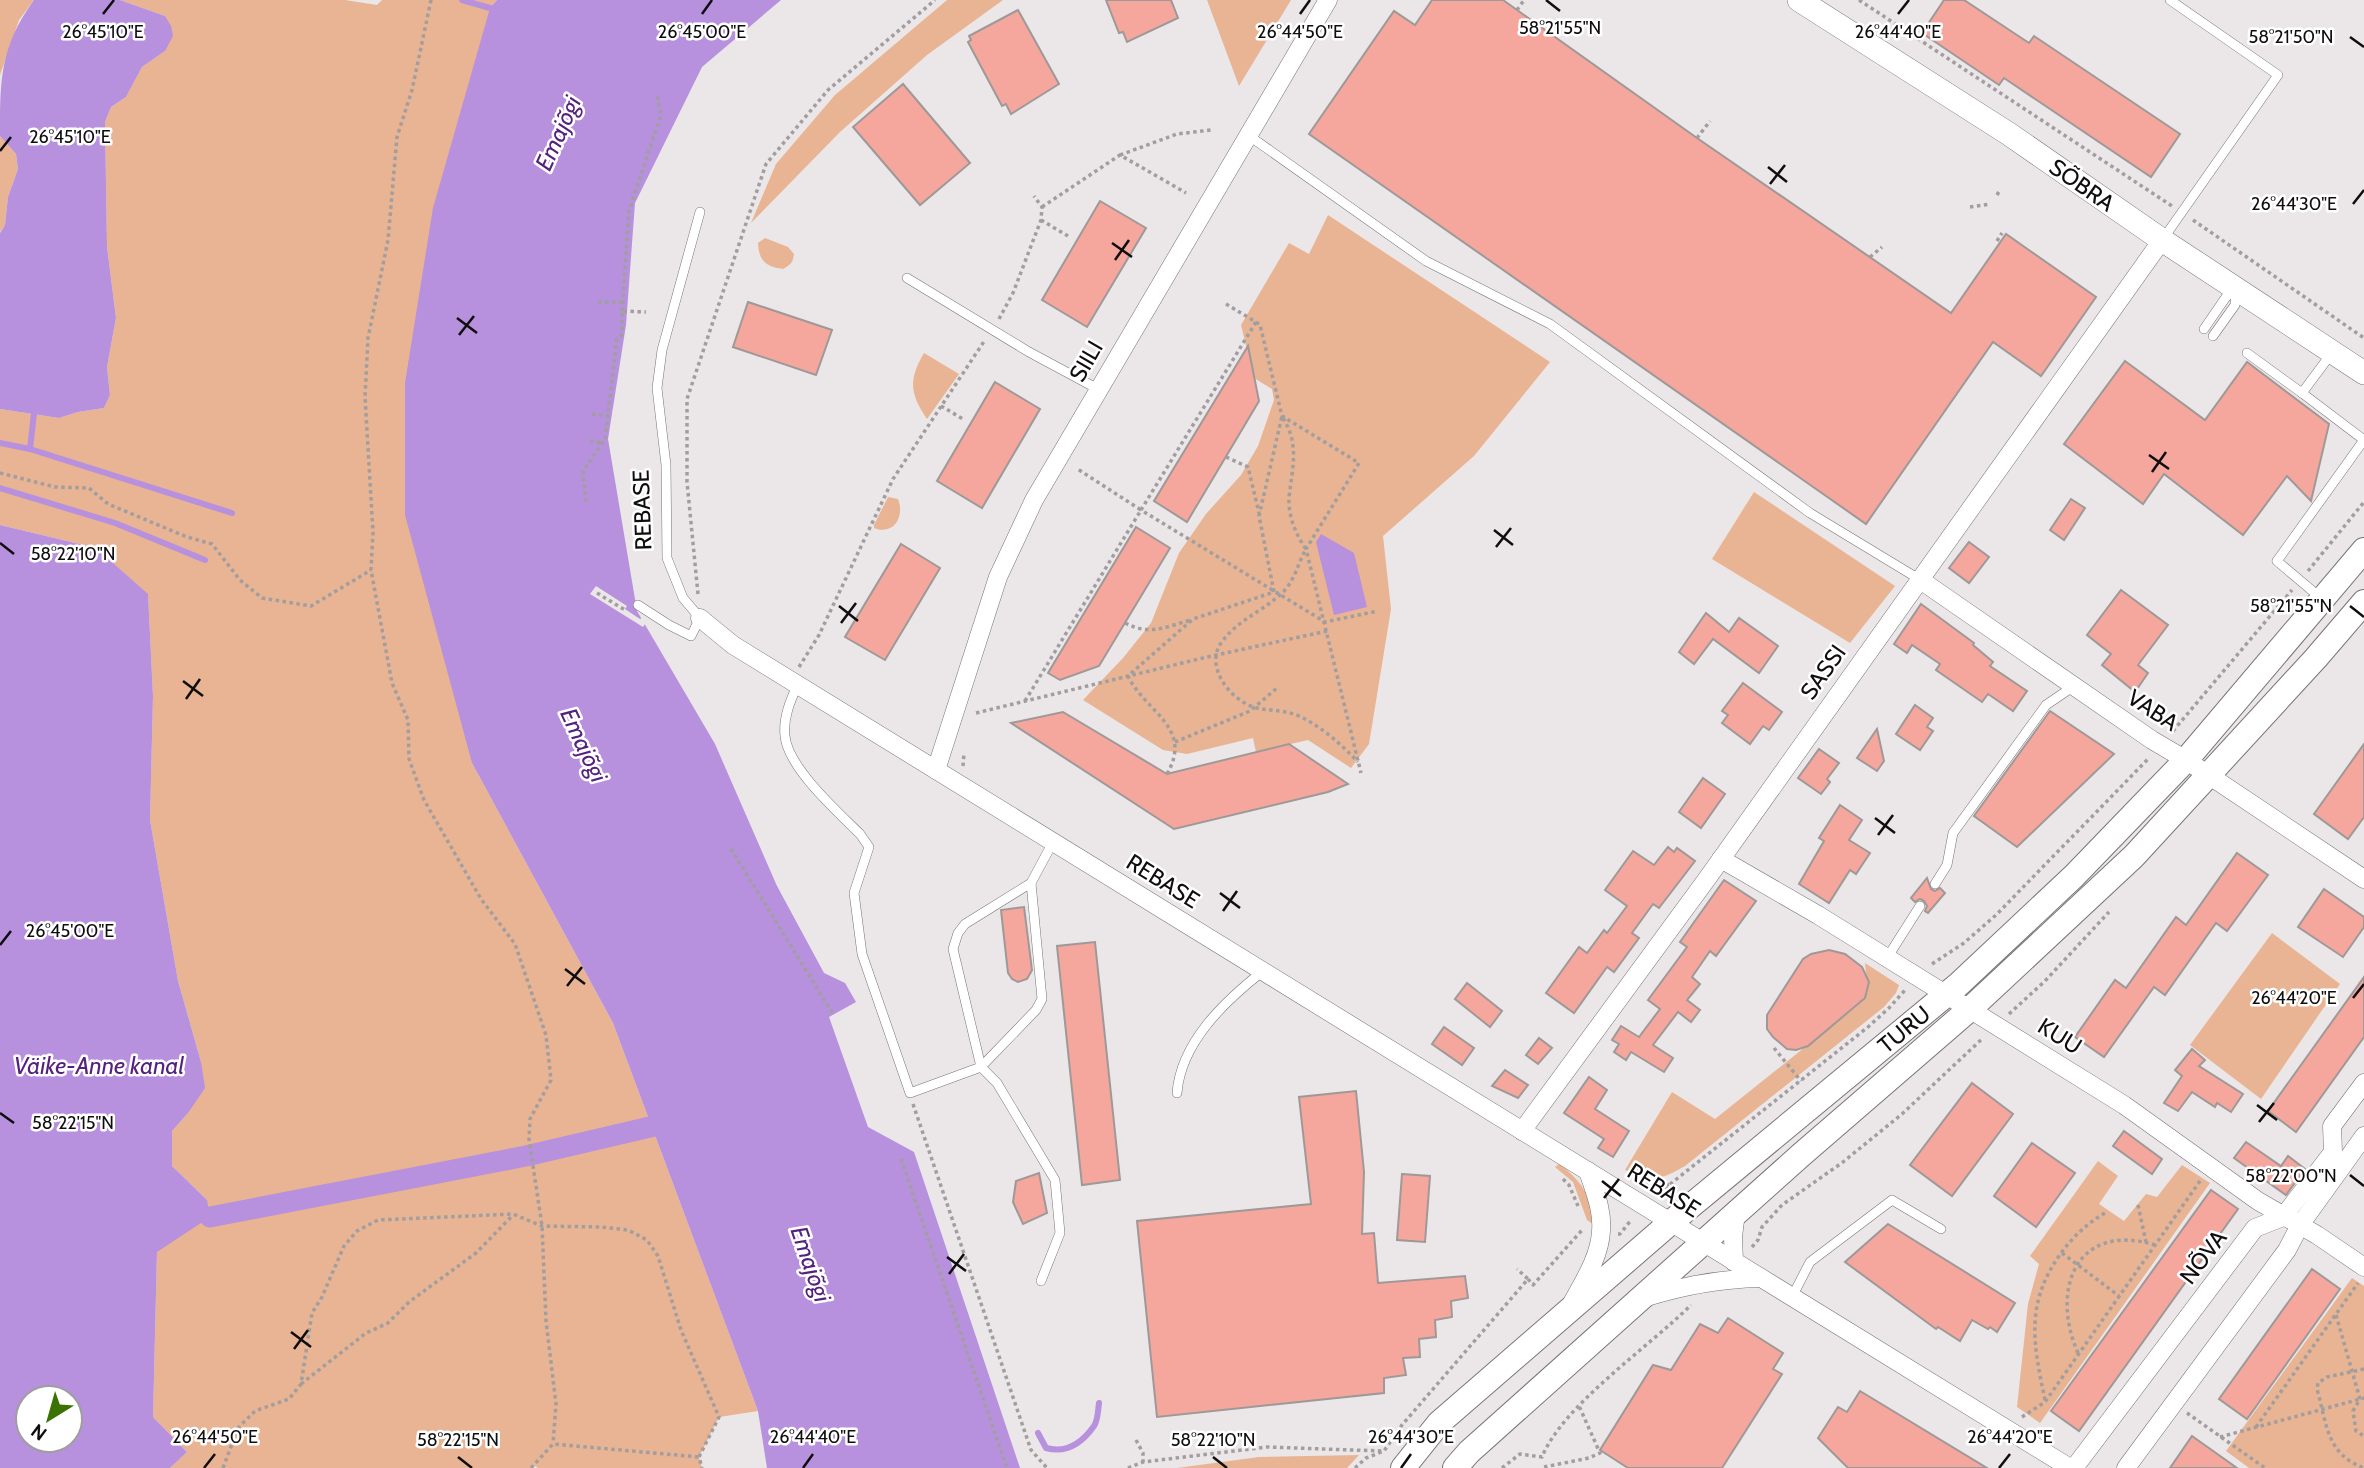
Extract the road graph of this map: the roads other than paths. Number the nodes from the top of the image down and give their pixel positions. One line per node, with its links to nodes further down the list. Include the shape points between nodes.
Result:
1 (1328, 0): 4 (street, SIILI)
2 (1799, 0): 6 (street, SÕBRA, via 2009,134)
3 (2170, 0): 6 (lane, via 2278,75)
4 (1248, 135): 14 (street, SIILI); 18 (lane, via 1426,261 1550,324 1810,513)
5 (701, 212): 22 (lane, REBASE, via 662,350 657,388 666,464 667,558 683,598)
6 (2162, 240): 8 (street, SÕBRA); 18 (street, SASSI)
7 (906, 278): 14 (lane)
8 (2236, 289): 9 (lane); 10 (lane, via 2235,305); 12 (street, SÕBRA)
9 (2204, 329)
10 (2213, 336)
11 (2247, 352): 15 (lane)
12 (2332, 352): 13 (street, SÕBRA); 15 (lane)
13 (2364, 373)
14 (1098, 388): 26 (street, SIILI, via 1034,500 998,577)
15 (2302, 393): 16 (lane)
16 (2364, 440): 19 (lane, via 2277,561)
17 (2364, 550): 19 (main road, TURU)
18 (1919, 579): 24 (street, VABA); 29 (street, SASSI)
19 (2324, 600): 25 (main road, TURU)
20 (2364, 603): 27 (main road, TURU)
21 (638, 606): 22 (lane, via 691,636)
22 (700, 618): 23 (street, REBASE, via 733,645)
23 (794, 682): 26 (street, REBASE); 38 (lane, via 785,738 795,762 869,846 854,893 862,954 910,1093)
24 (2074, 686): 25 (street, VABA); 32 (lane, via 2046,705 1953,833 1947,864)
25 (2186, 760): 27 (street, VABA); 36 (main road, TURU, via 2074,876)
26 (936, 770): 28 (street, REBASE)
27 (2209, 775): 30 (street, VABA); 37 (main road, TURU, via 2134,856)
28 (1054, 842): 31 (lane); 35 (street, REBASE)
29 (1721, 859): 34 (street, KUU); 41 (street, SASSI)
30 (2364, 879)
31 (1031, 883): 38 (lane, via 1042,999); 38 (lane, via 965,924 953,949)
32 (1934, 884)
33 (1920, 906): 34 (lane)
34 (1887, 958): 36 (street, KUU)
35 (1263, 971): 40 (lane, via 1231,996 1195,1043 1182,1067); 41 (street, REBASE)
36 (1946, 994): 37 (street, KUU); 46 (main road, TURU)
37 (1970, 1009): 44 (main road, TURU); 45 (street, KUU, via 2124,1105)
38 (981, 1067): 53 (lane, via 997,1083 1055,1180 1060,1233)
39 (2364, 1083): 45 (street, NÕVA, via 2332,1126 2333,1152)
40 (1177, 1093)
41 (1522, 1130): 43 (street, REBASE)
42 (2364, 1136): 47 (street)
43 (1588, 1171): 46 (street, REBASE); 56 (street, via 1599,1205 1601,1231 1591,1269)
44 (1736, 1212): 49 (main road, TURU); 50 (street)
45 (2283, 1217): 47 (street, KUU); 59 (street, NÕVA, via 2255,1228)
46 (1670, 1223): 49 (street, REBASE); 56 (main road, TURU)
47 (2300, 1225): 51 (street, KUU); 60 (street, via 2287,1250)
48 (1941, 1229): 54 (lane, via 1892,1200 1810,1262)
49 (1702, 1242): 50 (street, REBASE); 55 (main road, TURU)
50 (1734, 1262): 52 (street, REBASE)
51 (2364, 1267)
52 (1761, 1278): 54 (street, REBASE); 55 (street, via 1720,1279)
53 (1041, 1281)
54 (1792, 1297): 59 (street, REBASE)
55 (1637, 1300): 58 (main road, TURU)
56 (1566, 1314): 57 (main road, TURU, via 1440,1423)
57 (1404, 1468)
58 (1455, 1468)
59 (2072, 1468)
60 (2126, 1468)

